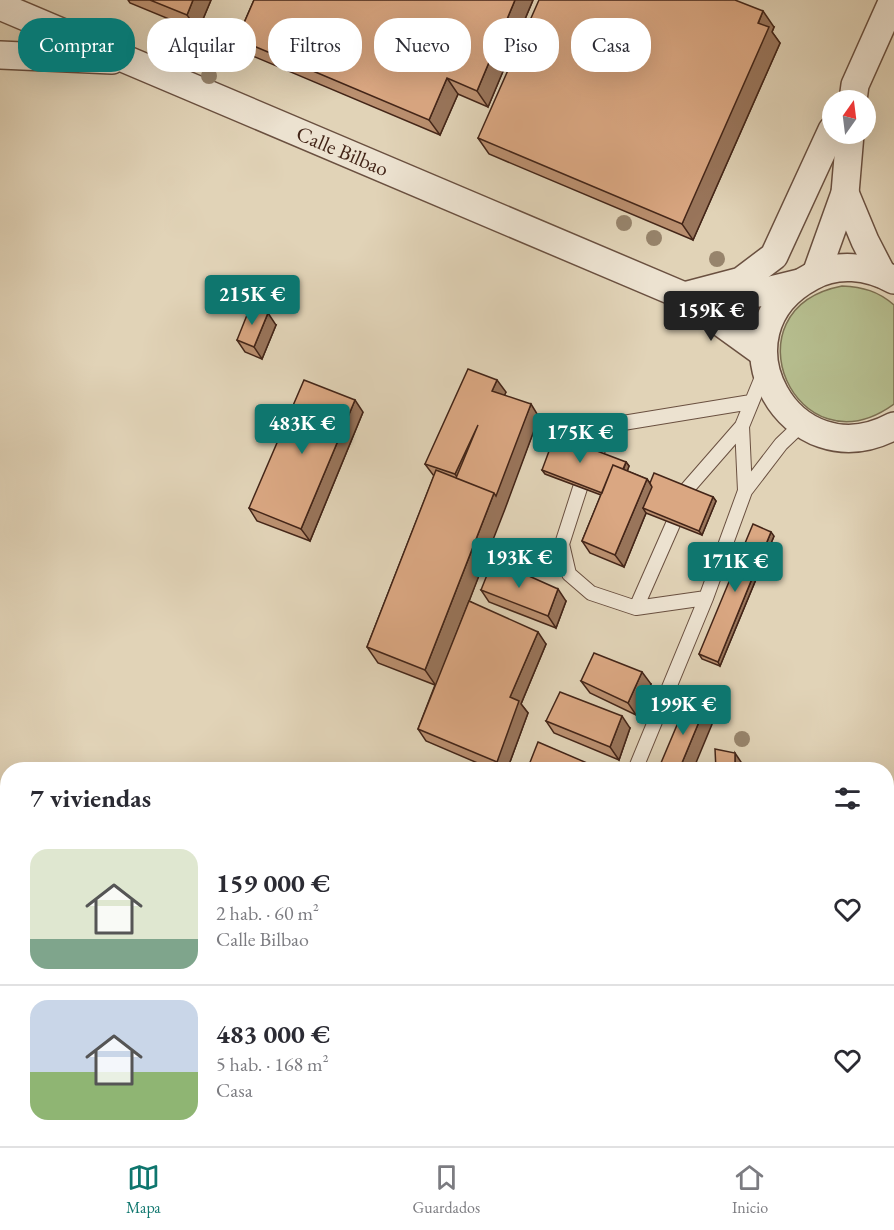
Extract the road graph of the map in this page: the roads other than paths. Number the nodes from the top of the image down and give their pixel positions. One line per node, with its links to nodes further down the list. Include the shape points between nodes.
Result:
1 (893, 0): 7 (street)
2 (0, 6): 3 (street, Calle Bilbao)
3 (29, 18)
4 (0, 55): 5 (street)
5 (18, 56)
6 (135, 63): 13 (street, Calle Bilbao)
7 (854, 90)
8 (826, 144): 13 (street, via 774,256 741,281)
9 (849, 144): 10 (street)
10 (846, 193): 11 (street, via 865,241); 12 (street)
11 (888, 277): 12 (street, Calle Bilbao, via 849,267)
12 (809, 278): 13 (street, Calle Bilbao, via 759,293); 14 (street, via 788,293 770,320)
13 (684, 296): 14 (street, Calle Bilbao)
14 (764, 362): 15 (lane); 16 (street, via 778,401)
15 (751, 402): 17 (lane); 19 (lane, via 623,423)
16 (802, 424): 18 (street, via 825,435 850,439); 22 (lane, via 781,444)
17 (742, 426): 21 (lane); 22 (lane)
18 (894, 426)
19 (594, 453)
20 (580, 488): 25 (lane, via 562,544 569,574 591,593)
21 (687, 489)
22 (745, 491): 24 (lane)
23 (673, 524): 25 (lane)
24 (706, 598): 25 (lane); 26 (lane)
25 (636, 608)
26 (638, 762)

